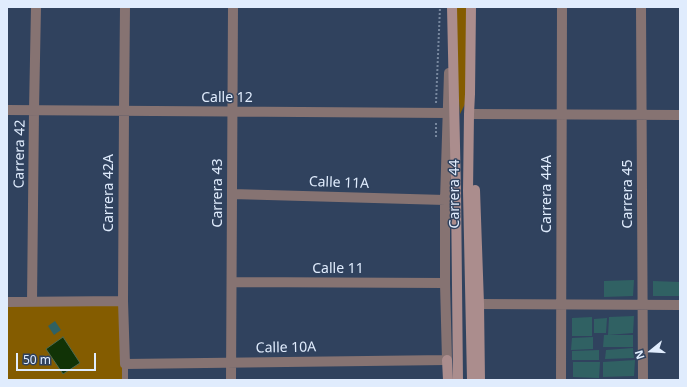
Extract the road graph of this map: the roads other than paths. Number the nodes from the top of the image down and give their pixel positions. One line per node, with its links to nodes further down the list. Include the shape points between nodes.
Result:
1 (36, 7): 10 (street, Carrera 42)
2 (125, 7): 11 (street, Carrera 42A)
3 (233, 7): 12 (street, Carrera 43)
4 (452, 7): 13 (street, Carrera 44); 35 (main road, Carrera 44)
5 (471, 7): 8 (main road, Carrera 44)
6 (562, 7): 15 (street, Carrera 44A)
7 (642, 7): 17 (street, Carrera 45)
8 (470, 94): 14 (main road); 36 (main road, Carrera 44, via 468,191)
9 (7, 110): 10 (street, Calle 12)
10 (34, 110): 11 (street, Calle 12); 24 (street, Carrera 42)
11 (124, 111): 12 (street, Calle 12); 22 (street, Carrera 42A)
12 (233, 112): 13 (street, Calle 12); 18 (street, Carrera 43)
13 (448, 113): 19 (street, Carrera 44)
14 (472, 114): 15 (street); 25 (main road)
15 (561, 114): 17 (street); 26 (street, Carrera 44A)
16 (680, 114): 17 (street)
17 (642, 115): 27 (street, Carrera 45)
18 (232, 194): 19 (street, Calle 11A); 20 (street, Carrera 43)
19 (445, 200): 21 (street, Carrera 44)
20 (232, 282): 21 (street, Calle 11); 30 (street, Carrera 43)
21 (445, 283): 29 (street, Carrera 44)
22 (123, 301): 24 (street); 31 (street, Carrera 42A)
23 (7, 302): 24 (street)
24 (32, 302)
25 (479, 304): 26 (street); 37 (main road)
26 (562, 304): 27 (street); 38 (street, Carrera 44A)
27 (642, 305): 28 (street); 39 (street, Carrera 45)
28 (680, 305)
29 (447, 360): 30 (street, Calle 10A); 34 (main road)
30 (231, 363): 31 (street, Calle 10A); 33 (street, Carrera 43)
31 (125, 364): 32 (lane, Carrera 42A)
32 (125, 380)
33 (231, 380)
34 (448, 380)
35 (458, 380)
36 (472, 380)
37 (480, 380)
38 (561, 380)
39 (643, 380)

